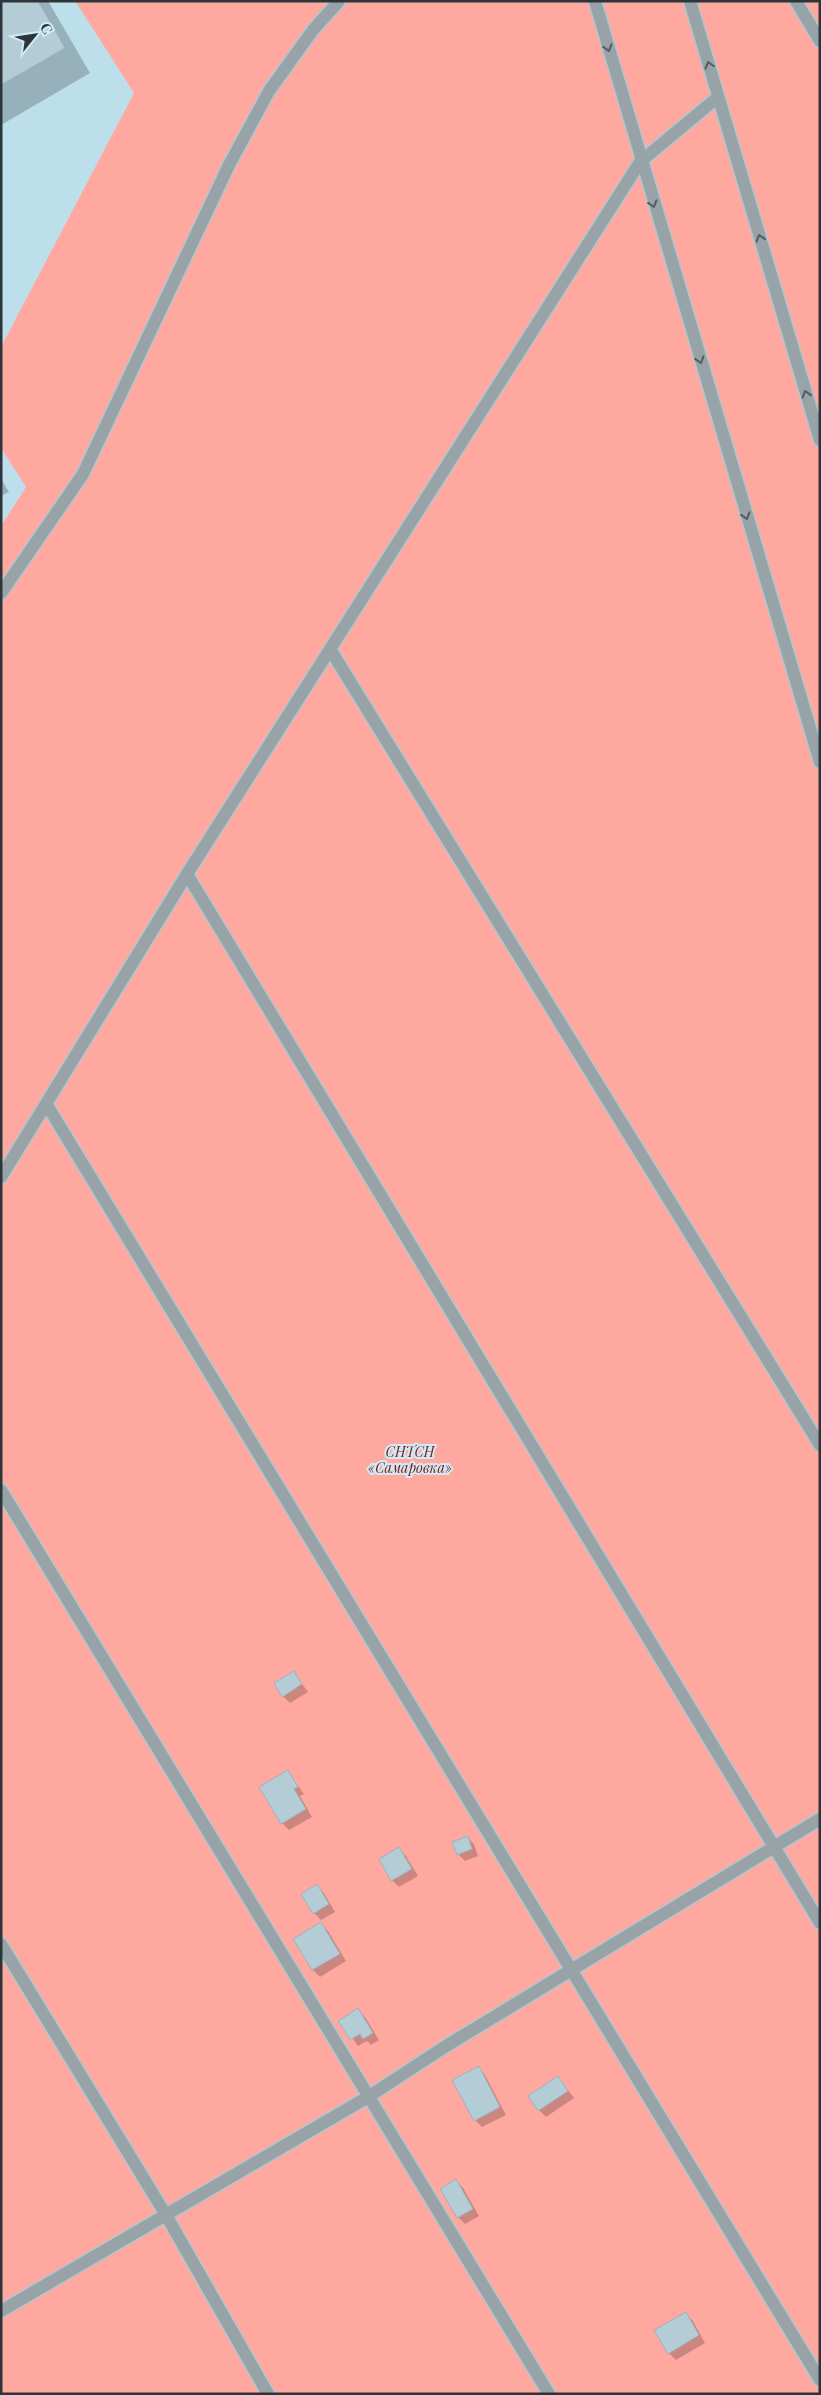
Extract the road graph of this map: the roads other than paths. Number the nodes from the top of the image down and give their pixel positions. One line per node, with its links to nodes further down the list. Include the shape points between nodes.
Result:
1 (339, 1): 9 (street, via 313,30 269,91 229,165 83,474)
2 (595, 1): 7 (street, one-way to 7)
3 (690, 1): 6 (street, one-way to 3)
4 (796, 1): 5 (street)
5 (820, 41)
6 (718, 97): 7 (street); 8 (street, one-way to 6)
7 (640, 162): 10 (street); 11 (street, one-way to 11)
8 (820, 440)
9 (1, 593)
10 (330, 649): 12 (street); 15 (street)
11 (820, 762)
12 (187, 874): 13 (street); 18 (street)
13 (47, 1105): 14 (street); 21 (street)
14 (1, 1177)
15 (820, 1446)
16 (1, 1490): 22 (street)
17 (820, 1819): 18 (street)
18 (774, 1847): 19 (street); 21 (street)
19 (820, 1923)
20 (1, 1944): 23 (street)
21 (573, 1969): 22 (street); 25 (street)
22 (368, 2096): 23 (street); 27 (street)
23 (166, 2216): 24 (street); 26 (street)
24 (1, 2310)
25 (820, 2380)
26 (268, 2394)
27 (549, 2394)

